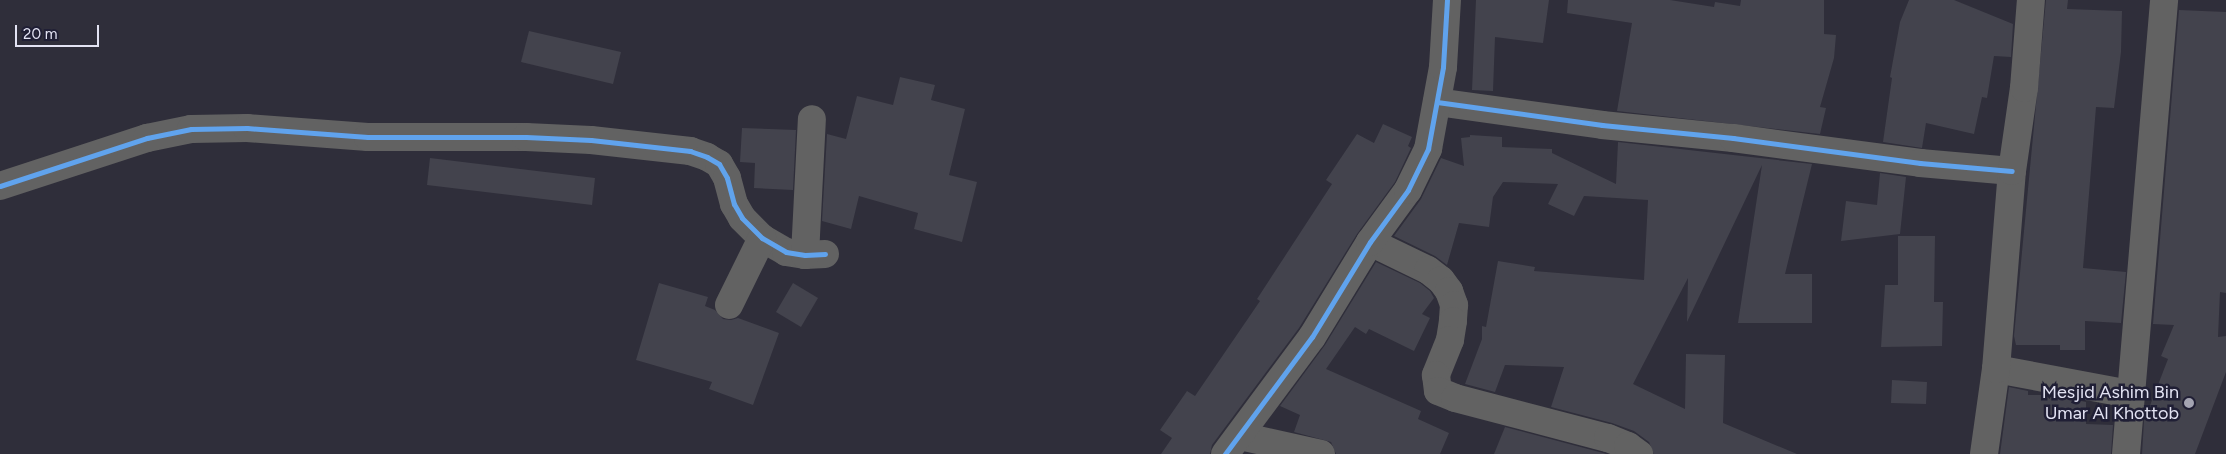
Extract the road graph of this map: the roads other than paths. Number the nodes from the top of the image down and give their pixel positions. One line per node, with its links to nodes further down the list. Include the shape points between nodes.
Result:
1 (1447, 0): 4 (street, via 1443,67)
2 (2031, 0): 6 (street, via 2024,88)
3 (2164, 0): 12 (street)
4 (1437, 102): 6 (street, via 1602,125); 9 (street, via 1428,149 1408,190)
5 (812, 119): 8 (street, via 815,254 786,252)
6 (2012, 171): 11 (street)
7 (0, 186): 8 (street, via 147,138 191,129 247,128 368,137 591,140 690,151 707,157 719,164 738,211)
8 (762, 238): 10 (street)
9 (1370, 242): 13 (street, via 1312,337); 15 (street, via 1428,270 1442,280 1449,292 1454,305 1453,321 1450,340 1436,375 1438,390 1455,398 1608,438)
10 (729, 306)
11 (1996, 369): 12 (street); 16 (street)
12 (2130, 394): 17 (street)
13 (1232, 445): 14 (street)
14 (1321, 454)
15 (1639, 454)
16 (1984, 454)
17 (2126, 454)

